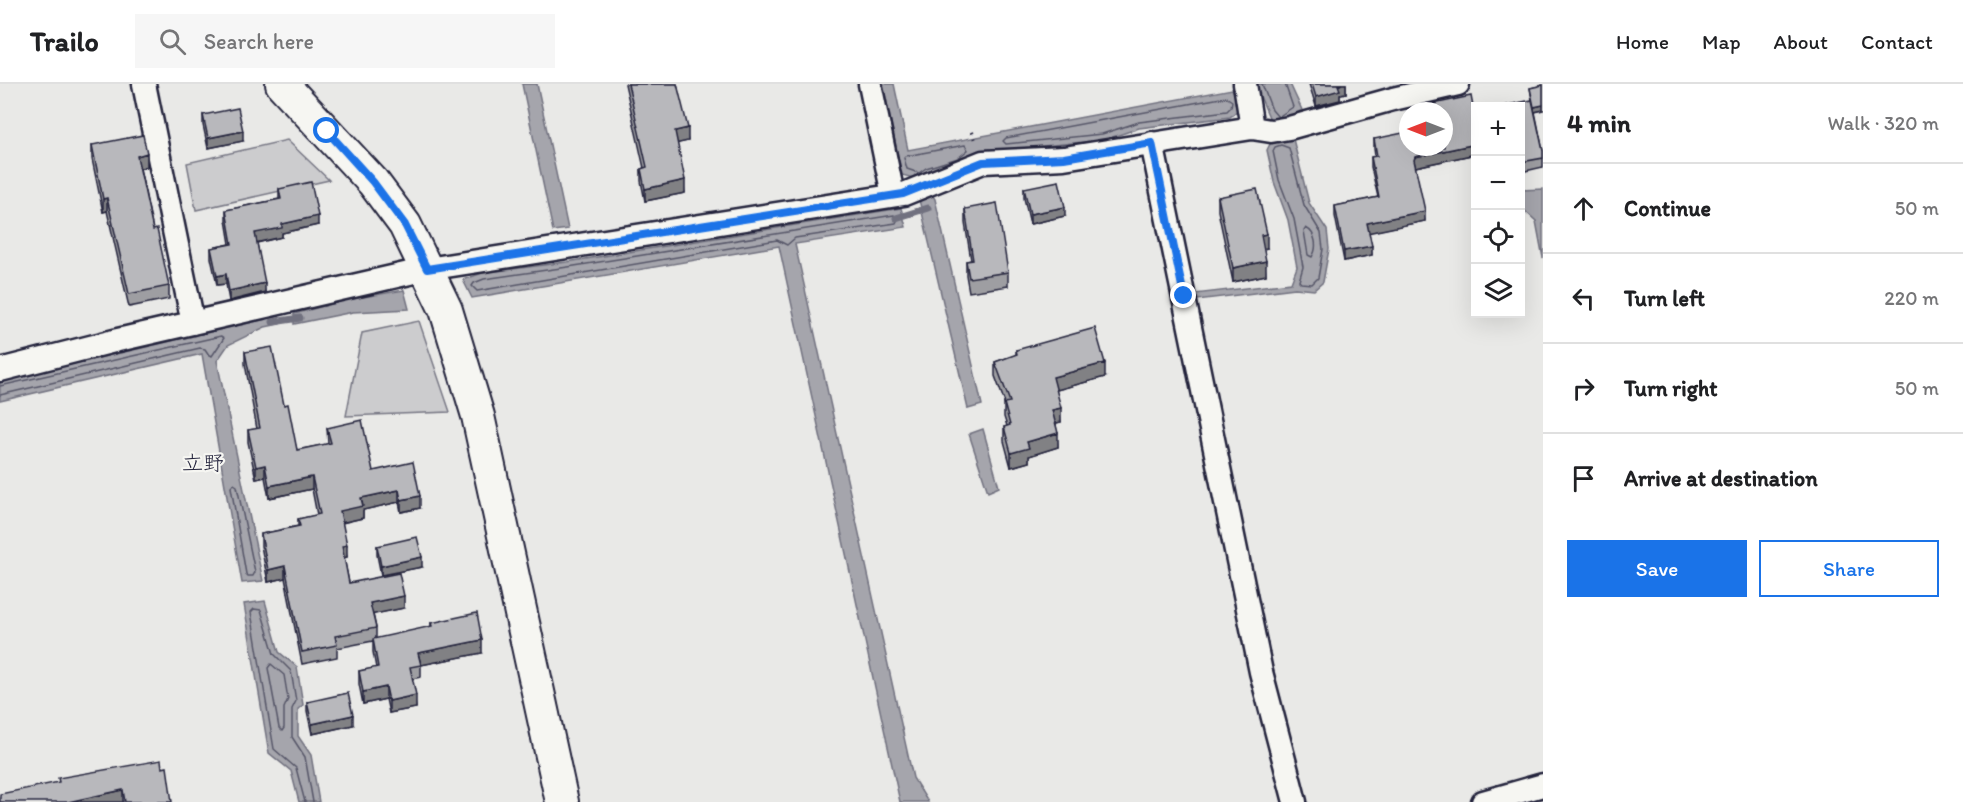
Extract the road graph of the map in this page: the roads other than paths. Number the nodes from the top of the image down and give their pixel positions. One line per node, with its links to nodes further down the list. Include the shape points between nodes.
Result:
1 (144, 84): 9 (street)
2 (282, 84): 8 (street, via 373,182 405,225)
3 (870, 84): 7 (street)
4 (1458, 84): 5 (street, via 1393,99)
5 (1259, 111): 6 (street)
6 (1152, 143): 7 (street, via 1064,158 983,162); 13 (street, via 1261,672)
7 (893, 195): 8 (street)
8 (427, 269): 9 (street); 12 (street, via 446,310 478,416)
9 (193, 323): 10 (street)
10 (0, 370)
11 (1543, 785): 14 (street)
12 (562, 802)
13 (1295, 802)
14 (1483, 802)

